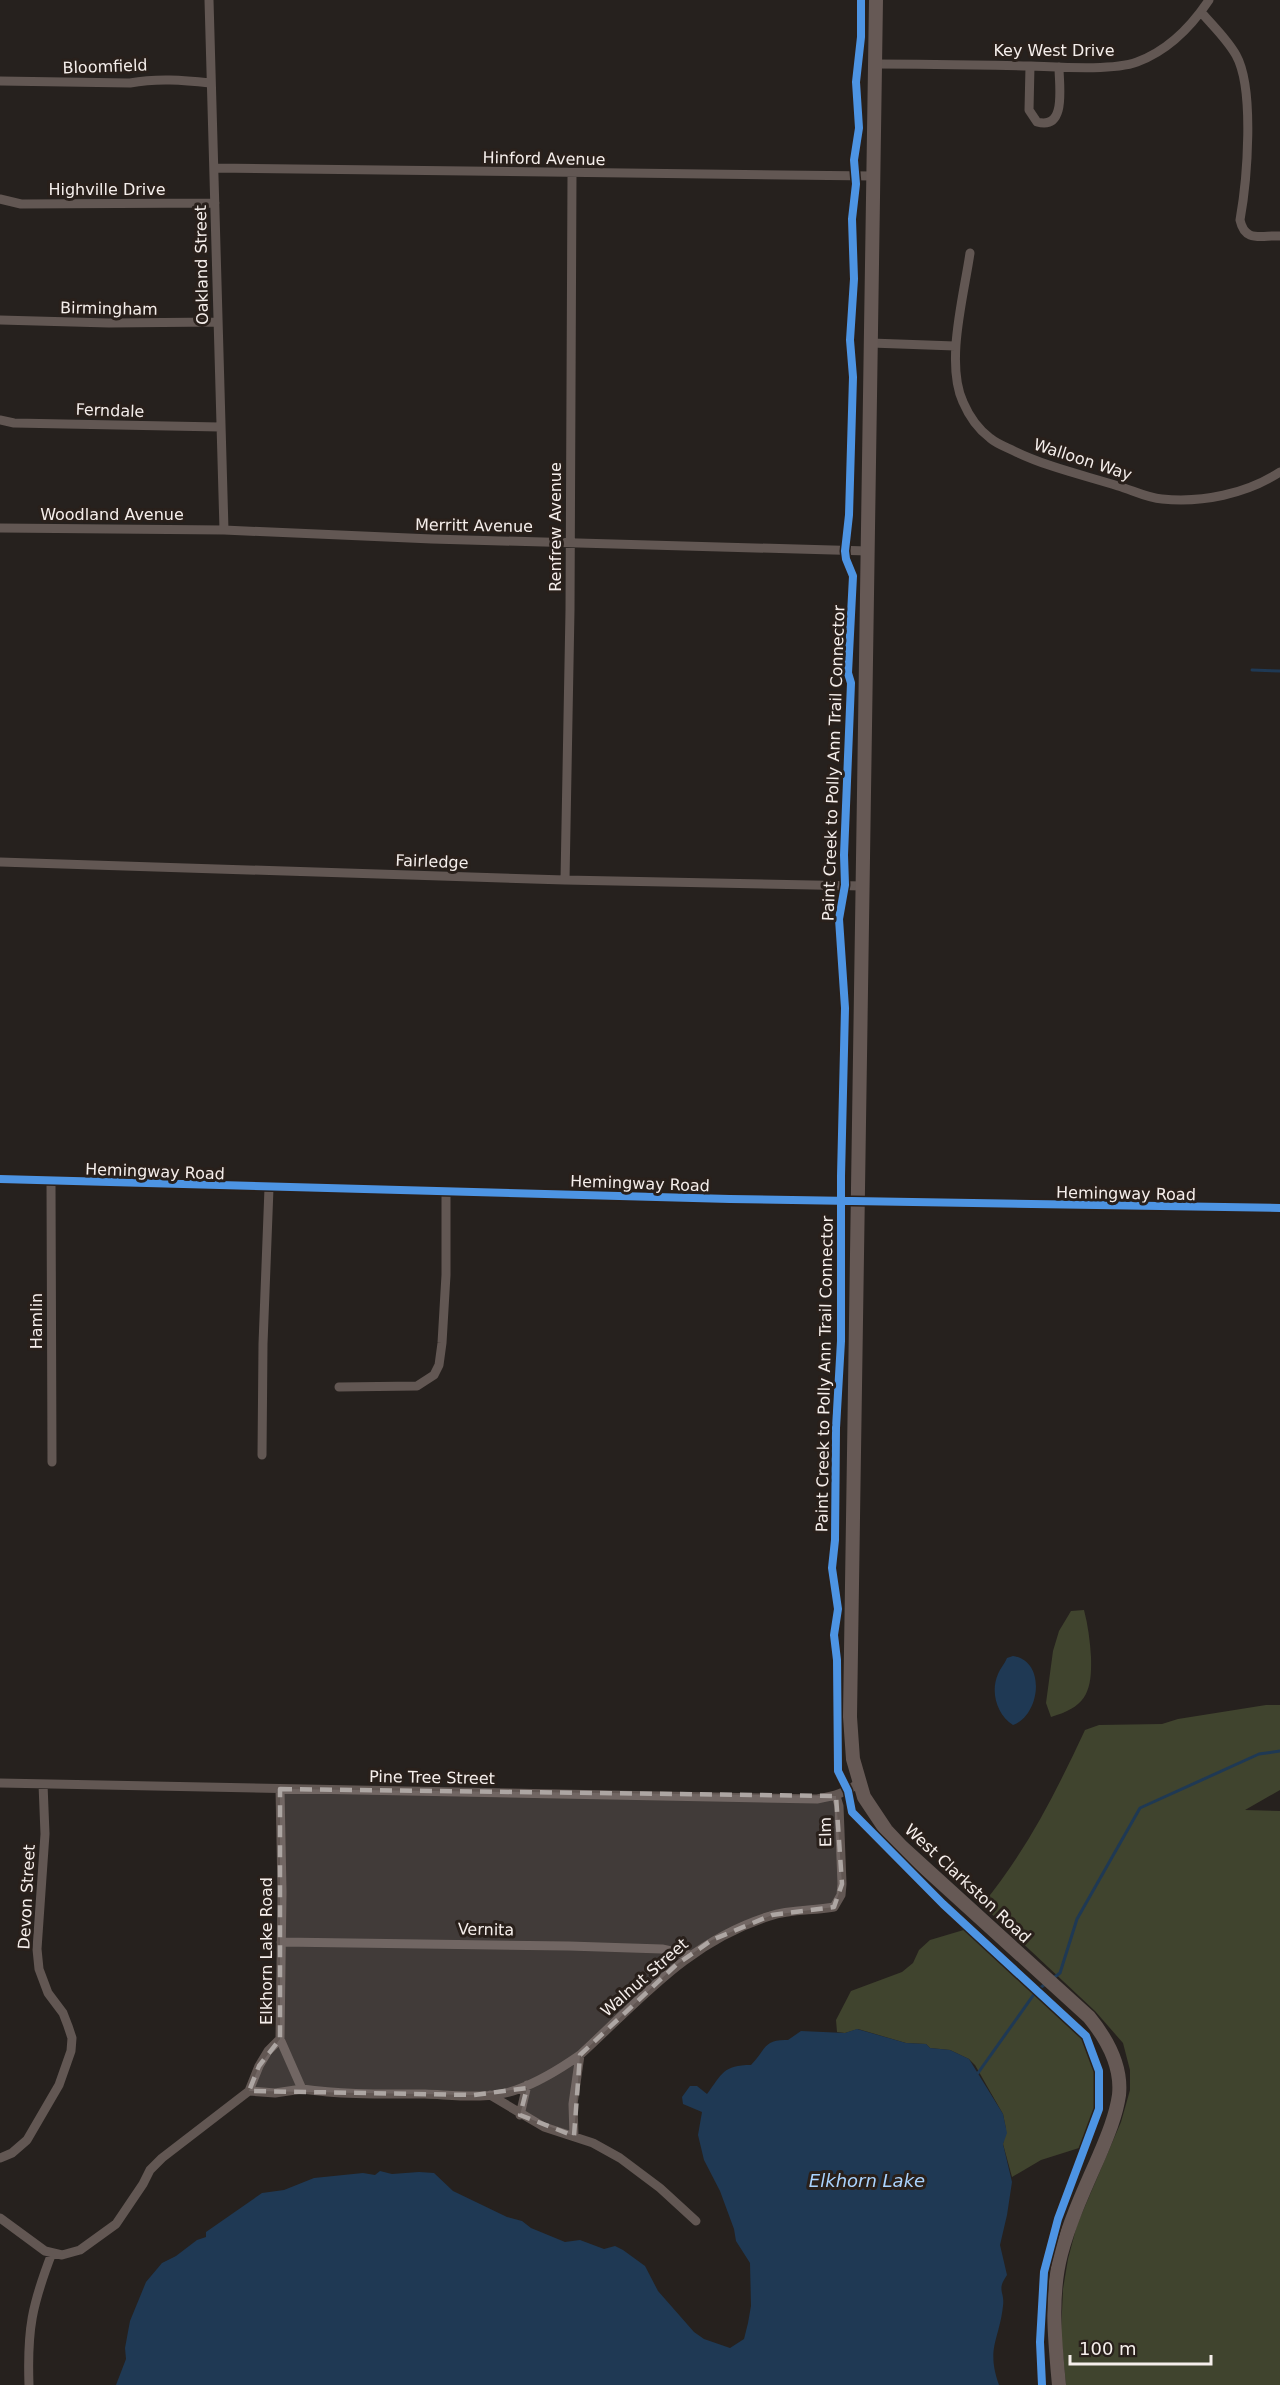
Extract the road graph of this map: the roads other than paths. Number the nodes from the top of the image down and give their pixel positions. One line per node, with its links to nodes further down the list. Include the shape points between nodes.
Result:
1 (208, 0): 9 (street, Oakland Street)
2 (876, 0): 5 (main road, West Clarkston Road)
3 (1209, 0): 4 (street, Key West Drive)
4 (1201, 12): 7 (street, Key West Drive, via 1173,41 1135,63); 15 (street, via 1226,39 1243,73 1246,136 1241,226 1251,236)
5 (875, 64): 6 (street, Key West Drive); 12 (main road, West Clarkston Road)
6 (1030, 66): 7 (street, Key West Drive); 7 (street, via 1029,110 1036,122 1044,124 1058,115)
7 (1059, 67)
8 (0, 81): 9 (street, Bloomfield)
9 (210, 83): 10 (street, Oakland Street)
10 (214, 168): 11 (street, Hinford Avenue); 14 (street, Oakland Street)
11 (572, 174): 12 (street, Hinford Avenue); 26 (street, Renfrew Avenue)
12 (873, 176): 19 (main road, West Clarkston Road)
13 (0, 200): 14 (street, Highville Drive, via 21,204)
14 (215, 203): 18 (street, Oakland Street)
15 (1280, 236)
16 (970, 253): 20 (street, Walloon Way)
17 (0, 320): 18 (street, Birmingham)
18 (217, 322): 22 (street, Oakland Street)
19 (871, 343): 20 (street); 27 (main road, West Clarkston Road)
20 (955, 346): 23 (street, Walloon Way, via 957,383 971,418 992,440 1039,463 1160,499 1235,493)
21 (0, 420): 22 (street, Ferndale)
22 (220, 427): 25 (street, Oakland Street)
23 (1280, 472)
24 (0, 528): 25 (street, Woodland Avenue)
25 (224, 530): 26 (street, Merritt Avenue)
26 (569, 542): 27 (street, Merritt Avenue); 29 (street, Renfrew Avenue)
27 (868, 551): 30 (main road, West Clarkston Road)
28 (0, 862): 29 (street, Fairledge)
29 (565, 880): 30 (street, Fairledge)
30 (862, 886): 35 (main road, West Clarkston Road)
31 (0, 1179): 32 (street, Hemingway Road)
32 (51, 1180): 33 (street, Hemingway Road); 39 (street, Hamlin)
33 (270, 1188): 34 (street, Hemingway Road); 38 (street)
34 (446, 1193): 35 (street, Hemingway Road); 37 (street, via 442,1343 434,1375 417,1386)
35 (857, 1202): 36 (street, Hemingway Road); 40 (main road, West Clarkston Road, via 850,1708 853,1759)
36 (1280, 1208)
37 (339, 1387)
38 (262, 1455)
39 (52, 1462)
40 (860, 1782): 44 (street, Pine Tree Street); 61 (main road, West Clarkston Road, via 870,1805 902,1847 1089,2017 1101,2031 1115,2060 1119,2096 1110,2129 1061,2255 1054,2336)
41 (0, 1783): 42 (street, Pine Tree Street)
42 (43, 1784): 43 (street, Pine Tree Street); 56 (street, Devon Street, via 45,1833 38,1959 42,1980 68,2026 71,2051 59,2085 27,2140)
43 (280, 1789): 44 (street, Pine Tree Street, via 817,1799); 46 (street, Elkhorn Lake Road)
44 (836, 1796): 45 (street, Elm, via 840,1806)
45 (841, 1868): 47 (street, Walnut Street, via 841,1894 834,1907 772,1915 712,1940)
46 (281, 1942): 47 (street, Vernita, via 569,1946 662,1949); 48 (street, Elkhorn Lake Road)
47 (690, 1955): 49 (street, Walnut Street)
48 (280, 2039): 51 (street); 52 (street, Elkhorn Lake Road, via 268,2050)
49 (580, 2055): 50 (street, Walnut Street); 55 (street, via 573,2104)
50 (527, 2085): 53 (street, Walnut Street); 54 (street)
51 (302, 2089): 52 (street, Walnut Street); 53 (street, Walnut Street, via 358,2094)
52 (249, 2091): 59 (street, Elkhorn Lake Road, via 150,2170 116,2224 80,2250 62,2255)
53 (490, 2095): 54 (street)
54 (520, 2115): 55 (street)
55 (574, 2136): 58 (street, via 620,2158)
56 (0, 2158)
57 (0, 2218): 59 (street)
58 (696, 2221)
59 (52, 2253): 60 (street, via 30,2323)
60 (29, 2385)
61 (1059, 2385)

